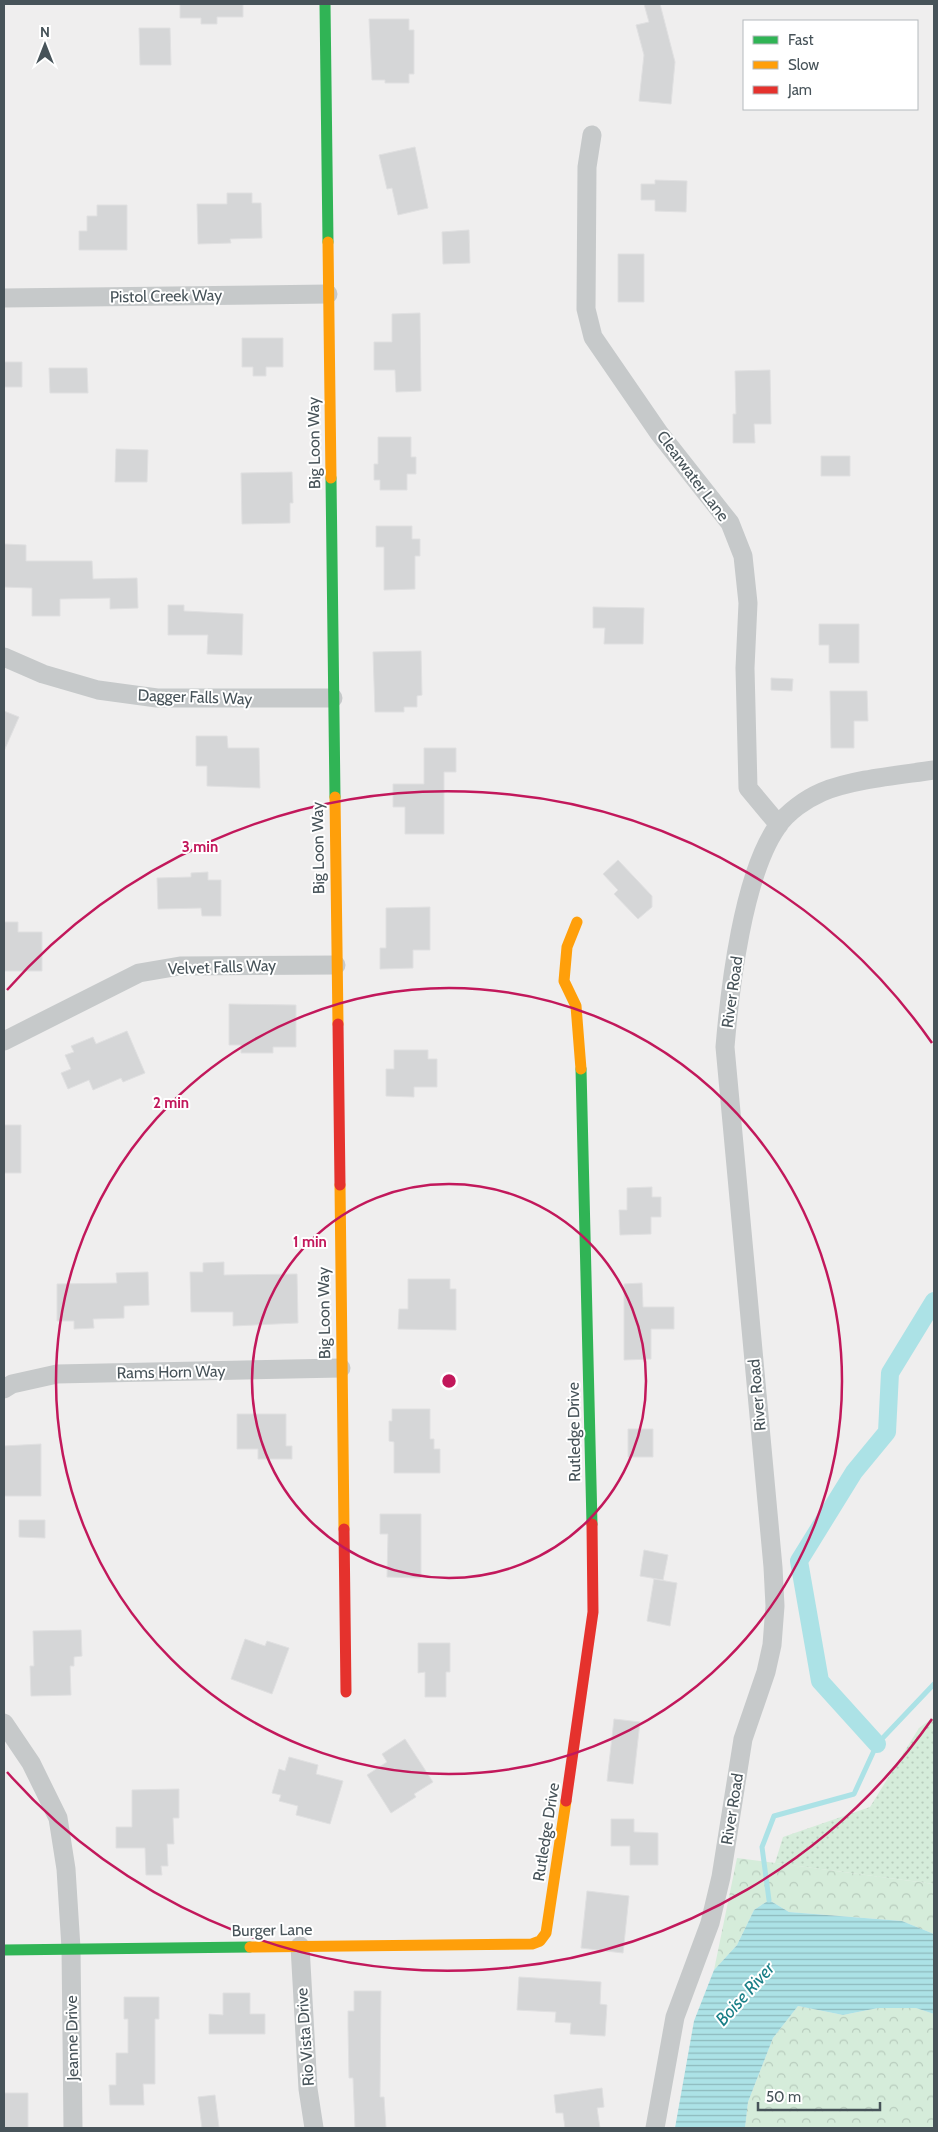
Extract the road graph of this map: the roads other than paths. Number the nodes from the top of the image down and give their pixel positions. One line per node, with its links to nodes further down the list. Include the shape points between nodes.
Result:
1 (325, 4): 3 (street, Big Loon Way)
2 (592, 135): 8 (street, Clearwater Lane, via 588,167 586,310 594,337 659,433 730,523 743,556 748,603 745,668 748,788)
3 (328, 294): 4 (street, Pistol Creek Way); 6 (street, Big Loon Way)
4 (4, 298)
5 (4, 657): 6 (street, Dagger Falls Way, via 43,674 98,690 157,698)
6 (333, 698): 10 (street, Big Loon Way)
7 (934, 770): 8 (street, River Road, via 822,792 796,808)
8 (778, 825): 22 (street, River Road, via 767,844 751,890 730,990 725,1047 773,1566 775,1606 772,1645 743,1739 722,1876 710,1923 674,2017)
9 (577, 922): 16 (street, Rutledge Drive, via 567,947 564,981 576,1006 581,1054 593,1612 550,1914 546,1933)
10 (336, 965): 11 (street, Velvet Falls Way, via 180,966 139,973); 12 (street, Big Loon Way)
11 (4, 1041)
12 (341, 1368): 13 (street, Rams Horn Way, via 57,1374 12,1384); 14 (street, Big Loon Way)
13 (4, 1389)
14 (346, 1692)
15 (4, 1723): 18 (street, via 31,1764 58,1818 66,1869)
16 (540, 1941): 17 (street, Burger Lane, via 532,1944)
17 (300, 1946): 18 (street, Burger Lane); 21 (street, Rio Vista Drive, via 308,2088)
18 (71, 1948): 19 (street, Burger Lane); 20 (street, Jeanne Drive)
19 (4, 1950)
20 (74, 2128)
21 (314, 2128)
22 (655, 2128)

